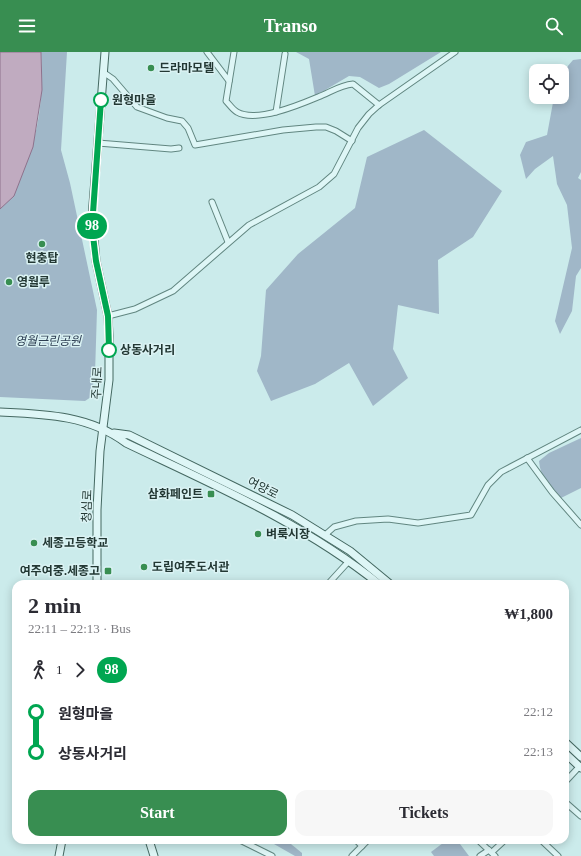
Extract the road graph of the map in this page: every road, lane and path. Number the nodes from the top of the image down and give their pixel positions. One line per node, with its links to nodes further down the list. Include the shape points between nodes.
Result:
1 (105, 52): 6 (street, 주내로)
2 (207, 52): 7 (street)
3 (234, 52): 7 (street)
4 (455, 52): 8 (street)
5 (285, 54): 9 (street)
6 (103, 72): 10 (street, via 113,79 137,107 182,121 195,145 316,127 326,127); 11 (street, 주내로)
7 (230, 80): 9 (street, via 226,101 237,112 250,116)
8 (379, 105): 9 (street, via 353,84 346,84 317,98); 10 (street, via 365,119)
9 (276, 112)
10 (352, 141): 14 (street, via 341,164 328,180 311,193 249,224)
11 (98, 144): 12 (street); 15 (street, 주내로, via 92,217 93,237)
12 (179, 148)
13 (212, 202): 14 (street)
14 (228, 242): 15 (street, via 173,291)
15 (108, 316): 17 (street, 주내로, via 109,380)
16 (0, 412): 17 (street, 여양로, via 65,416)
17 (103, 428): 21 (street, 여양로, via 126,443); 23 (street, 청심로, via 97,510)
18 (581, 430): 19 (street)
19 (527, 458): 20 (street, via 552,492); 21 (street, via 501,472 488,485 471,514 418,523 388,519 356,522 334,527)
20 (581, 524)
21 (323, 538): 22 (street, 여양로); 26 (street, 여양로, via 359,558)
22 (349, 561): 24 (street); 25 (street, 여양로)
23 (97, 580)
24 (332, 580)
25 (374, 580)
26 (385, 580)
27 (569, 746): 29 (street)
28 (569, 757): 30 (street)
29 (581, 758)
30 (580, 767): 31 (street)
31 (569, 778)
32 (569, 806): 33 (street)
33 (581, 816)
34 (61, 844): 42 (street)
35 (150, 844): 43 (street)
36 (248, 844): 44 (street)
37 (482, 844): 41 (street)
38 (501, 844): 41 (street)
39 (545, 844): 47 (street)
40 (362, 846): 45 (street)
41 (492, 853): 46 (street)
42 (59, 856)
43 (154, 856)
44 (272, 856)
45 (352, 856)
46 (480, 856)
47 (558, 856)

